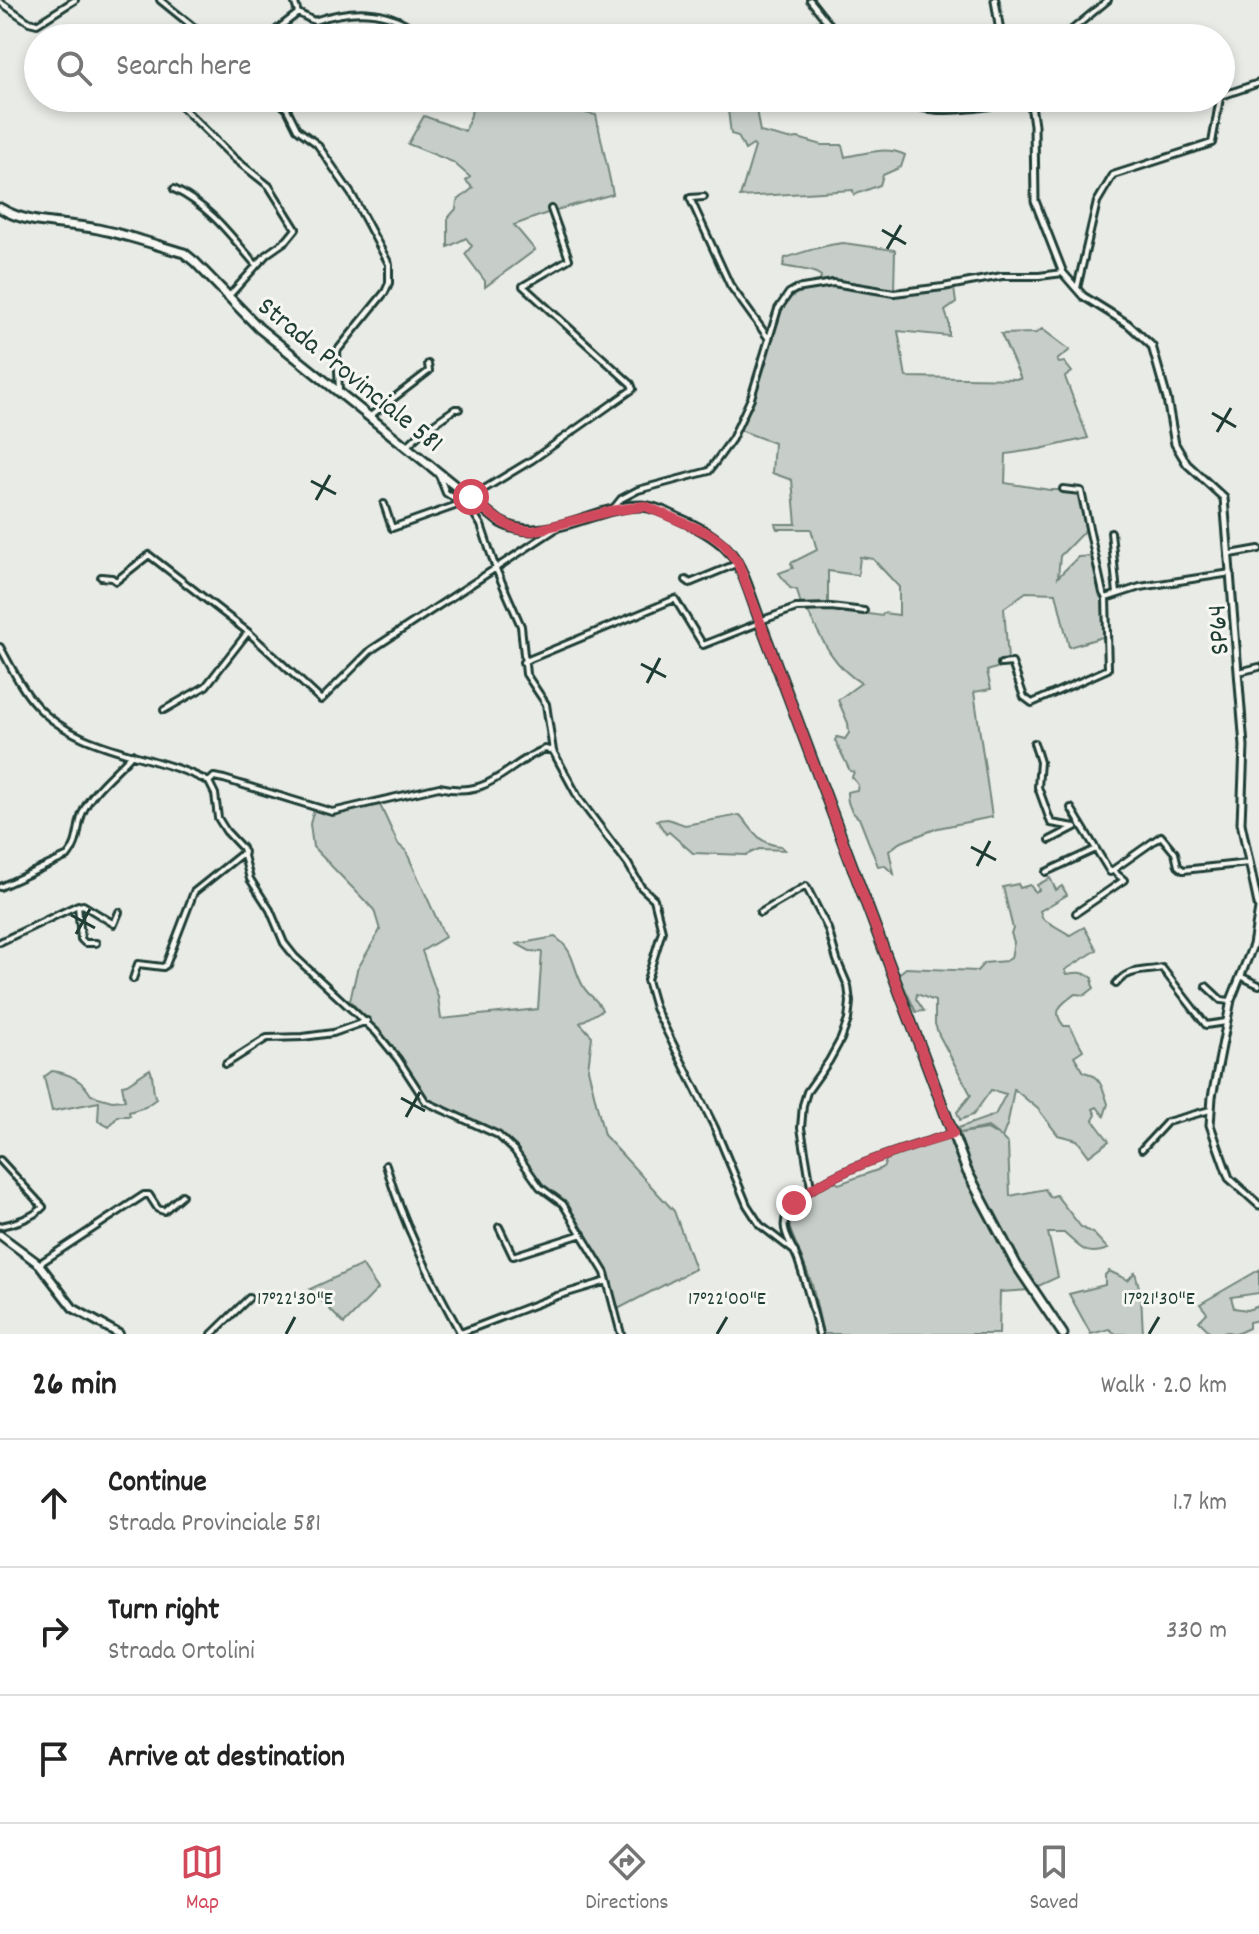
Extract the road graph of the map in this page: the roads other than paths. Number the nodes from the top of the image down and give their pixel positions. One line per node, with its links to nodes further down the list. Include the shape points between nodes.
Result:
1 (75, 0): 7 (street, via 37,24)
2 (160, 0): 10 (street)
3 (294, 0): 8 (street)
4 (810, 0): 9 (street)
5 (995, 0): 14 (street)
6 (1108, 0): 15 (street)
7 (0, 2)
8 (298, 13): 11 (street); 12 (street, via 314,21 350,11)
9 (829, 23): 13 (street)
10 (190, 24)
11 (284, 24)
12 (406, 24)
13 (825, 24)
14 (999, 24)
15 (1079, 24)
16 (1259, 83): 17 (street)
17 (1235, 92)
18 (187, 112): 26 (street, via 269,186 294,223 294,234)
19 (288, 112): 32 (street, via 352,195 389,264 385,292 337,351)
20 (1032, 112): 27 (street, SP64 / SP64, via 1035,201)
21 (1217, 112): 28 (street, via 1212,143 1113,175 1097,202)
22 (174, 189): 26 (street, via 209,211)
23 (704, 197): 30 (street, via 690,198 717,261)
24 (0, 208): 29 (main road, Strada Provinciale 581, via 28,220 102,229 184,253)
25 (551, 209): 38 (street, via 569,259 523,286 633,389)
26 (256, 265): 29 (street)
27 (1063, 273): 28 (street, SP64 / SP64); 30 (street, via 1002,276 894,293 833,283 811,285 783,300)
28 (1076, 290): 45 (street, SP64 / SP64, via 1152,346 1175,444 1187,464 1224,498)
29 (228, 297): 32 (main road, Strada Provinciale 581)
30 (769, 339): 41 (street, via 751,398 709,471 638,490)
31 (428, 364): 34 (street, via 429,371)
32 (340, 392): 34 (main road, Strada Provinciale 581)
33 (459, 409): 35 (street)
34 (369, 417): 35 (main road, Strada Provinciale 581)
35 (407, 446): 36 (main road, Strada Provinciale 581)
36 (439, 473): 38 (main road, Strada Provinciale 581); 39 (street, via 446,493)
37 (1063, 489): 52 (street, via 1081,491)
38 (471, 497): 42 (main road, Strada Provinciale 581, via 512,528 533,531)
39 (463, 503): 40 (street, via 392,528); 47 (street, via 477,518)
40 (384, 504)
41 (611, 511): 42 (main road, Strada Provinciale 581); 46 (main road, Strada Provinciale 581, via 645,506 664,512 718,538)
42 (559, 525): 47 (street)
43 (1111, 532): 51 (street)
44 (1259, 549): 45 (street)
45 (1231, 554): 48 (street, SP64 / SP64)
46 (738, 563): 50 (street, via 690,583); 54 (main road, Strada Provinciale 581)
47 (496, 569): 55 (street, via 371,650 321,700); 57 (street, via 521,626)
48 (1231, 573): 51 (street); 60 (street, SP64 / SP64)
49 (101, 577): 55 (street, via 116,581 149,555)
50 (686, 580)
51 (1117, 594): 52 (street)
52 (1106, 598): 58 (street, via 1106,672 1032,703 1024,697 1012,663)
53 (864, 611): 54 (street, via 796,608)
54 (761, 621): 57 (street, via 703,645 675,599); 91 (main road, Strada Provinciale 581)
55 (248, 632): 61 (street, via 206,686)
56 (0, 647): 64 (street, via 32,701 49,717)
57 (523, 662): 63 (street, via 545,703)
58 (1001, 664)
59 (1259, 667): 60 (street)
60 (1239, 672): 71 (street, SP64 / SP64, via 1244,746 1241,823)
61 (164, 710)
62 (1034, 743): 67 (street, via 1040,762 1038,787 1051,823)
63 (553, 751): 65 (street, via 535,753 477,789 439,787 332,812 224,779); 102 (street, via 574,791 654,899 662,931 647,980 655,1008 747,1205 760,1225)
64 (132, 754): 65 (street); 74 (street, via 86,807 68,856)
65 (209, 782): 70 (street, via 218,818)
66 (1071, 808): 67 (street)
67 (1078, 826): 68 (street); 69 (street)
68 (1050, 840)
69 (1096, 849): 72 (street); 73 (street)
70 (244, 852): 82 (street, via 194,892 166,965 138,964); 87 (street, via 250,879 284,943)
71 (1249, 863): 72 (street, via 1183,870 1161,836); 81 (street, SP64 / SP64, via 1258,918)
72 (1112, 870): 78 (street, via 1124,880)
73 (1046, 872)
74 (0, 887)
75 (79, 906): 76 (street, via 114,924); 79 (street); 80 (street, via 81,939)
76 (119, 912)
77 (760, 913): 95 (street, via 806,886 849,990 846,1027 803,1105 801,1128)
78 (1076, 913)
79 (0, 942)
80 (96, 943)
81 (1239, 976): 84 (street); 86 (street, SP64 / SP64)
82 (133, 979)
83 (1116, 984): 88 (street, via 1141,969 1162,968 1206,1025)
84 (1259, 985)
85 (1206, 986): 86 (street)
86 (1230, 1001): 88 (street, SP64 / SP64)
87 (367, 1021): 89 (street, via 333,1033 267,1038); 100 (street, via 426,1102 498,1135 540,1187 563,1204)
88 (1226, 1022): 90 (street, SP64 / SP64)
89 (226, 1064)
90 (1210, 1110): 92 (street, via 1167,1122); 97 (street, SP64 / SP64, via 1210,1128 1229,1178)
91 (953, 1134): 95 (street); 111 (main road, Strada Provinciale 581, via 985,1208)
92 (1142, 1149)
93 (0, 1160): 98 (street, via 43,1207)
94 (386, 1165): 106 (street, via 397,1204)
95 (811, 1187): 102 (street, via 786,1218)
96 (182, 1195): 103 (street, via 161,1211 144,1195)
97 (1259, 1205)
98 (0, 1226)
99 (499, 1227): 100 (street, via 513,1256)
100 (582, 1234): 104 (street)
101 (0, 1235): 103 (main road)
102 (795, 1252): 110 (street)
103 (39, 1264): 107 (main road, via 73,1308)
104 (607, 1281): 106 (street); 109 (street)
105 (249, 1298): 108 (street)
106 (459, 1333)
107 (119, 1334)
108 (212, 1334)
109 (621, 1334)
110 (819, 1334)
111 (1063, 1334)

